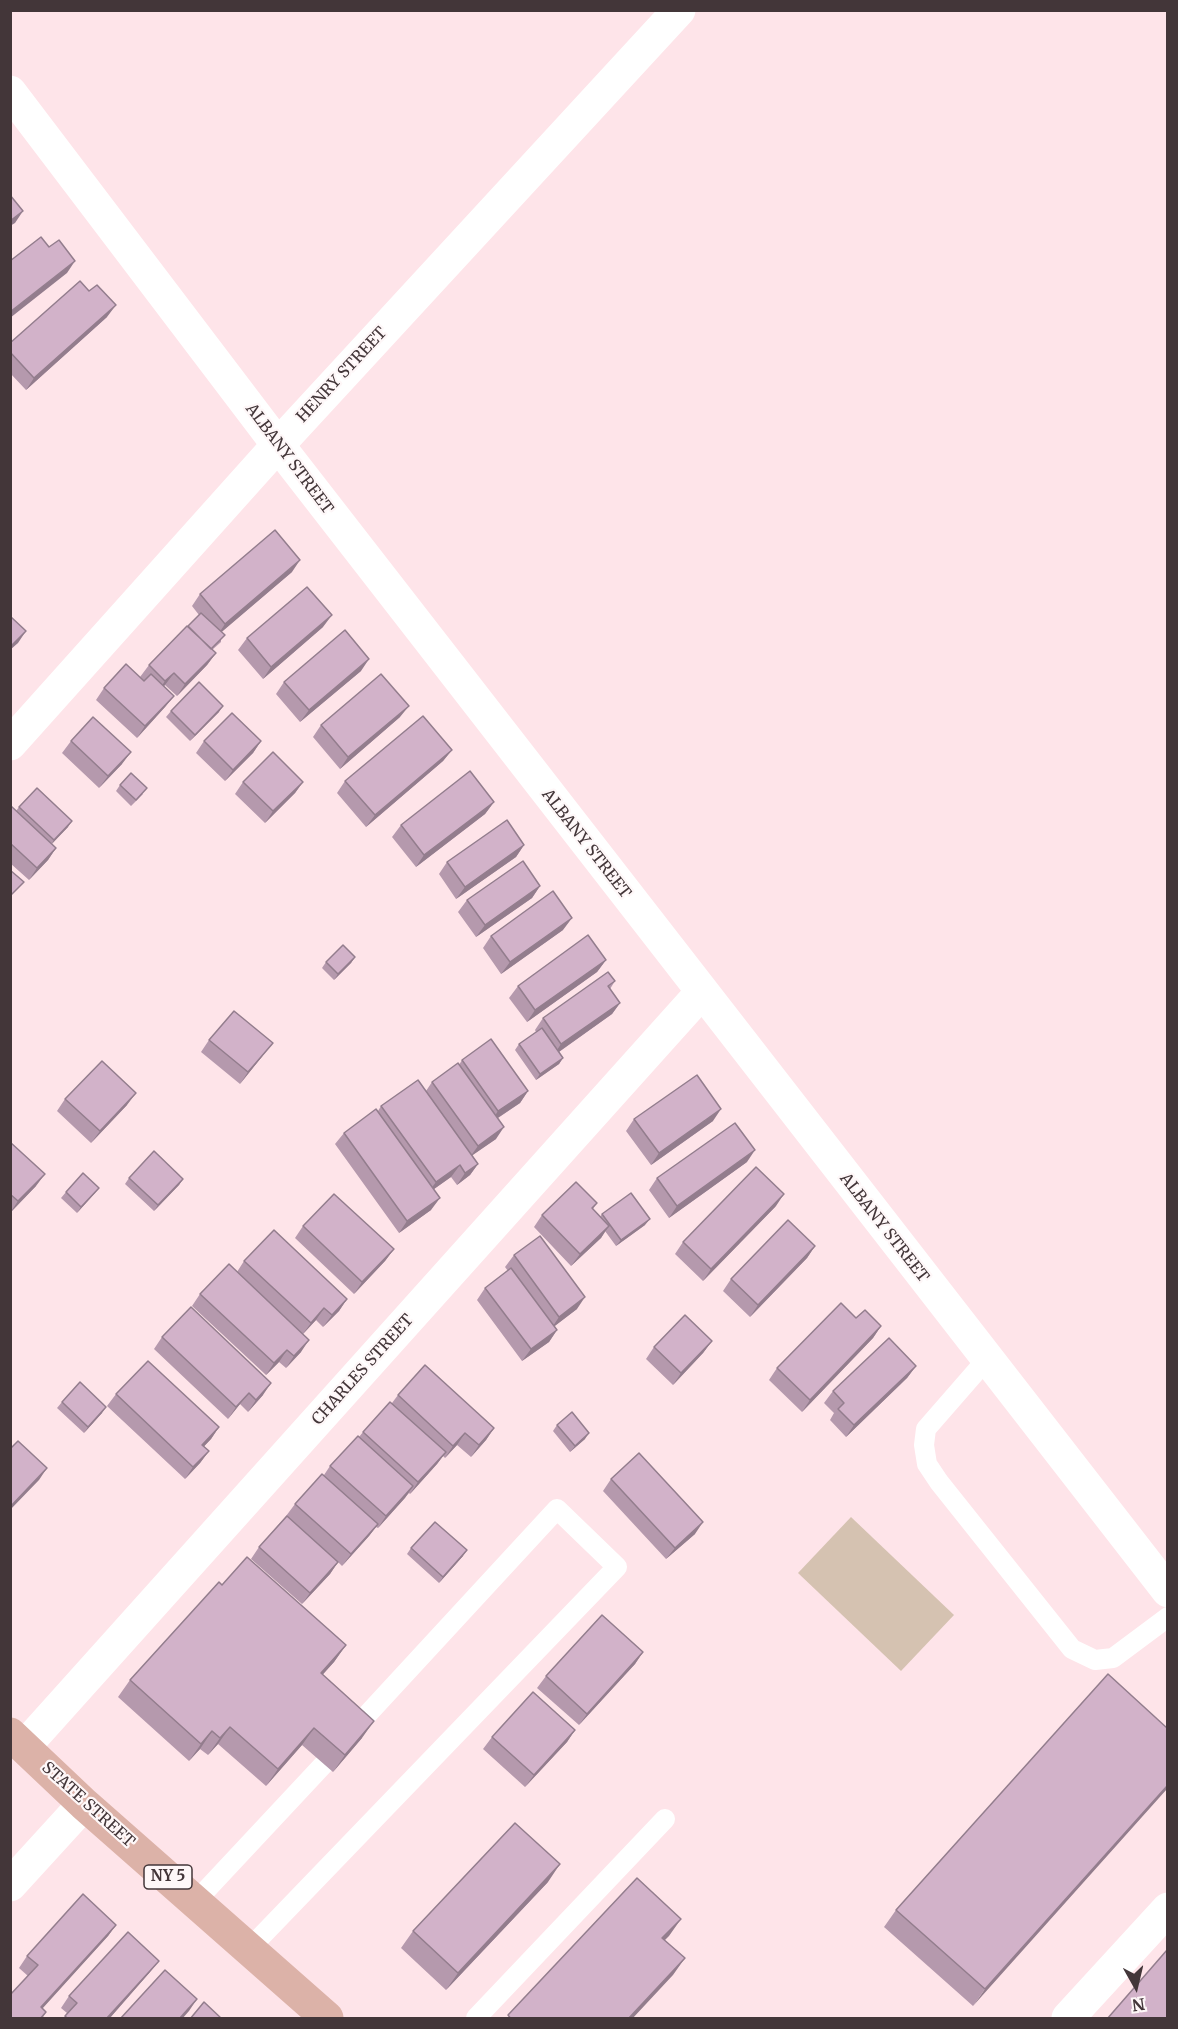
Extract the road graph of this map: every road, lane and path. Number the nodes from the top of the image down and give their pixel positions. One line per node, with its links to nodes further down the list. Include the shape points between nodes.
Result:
1 (679, 10): 3 (street, HENRY STREET)
2 (10, 92): 3 (street, ALBANY STREET)
3 (278, 445): 4 (street, HENRY STREET); 5 (street, ALBANY STREET)
4 (10, 744)
5 (701, 993): 6 (street, ALBANY STREET); 10 (street, CHARLES STREET)
6 (987, 1359): 7 (street, ALBANY STREET); 8 (lane, via 926,1429 927,1464 939,1482 1072,1649 1095,1660 1113,1658)
7 (1167, 1591)
8 (1167, 1617)
9 (353, 1730): 17 (lane, via 557,1509 617,1567)
10 (17, 1741): 12 (main road, STATE STREET / NY 5)
11 (324, 1764): 15 (lane)
12 (84, 1804): 14 (street); 15 (main road, STATE STREET / NY 5)
13 (665, 1819): 19 (lane)
14 (10, 1885)
15 (195, 1902): 17 (main road, STATE STREET / NY 5)
16 (1167, 1909): 20 (street)
17 (249, 1949): 18 (main road, STATE STREET / NY 5)
18 (327, 2019)
19 (476, 2019)
20 (1068, 2019)

